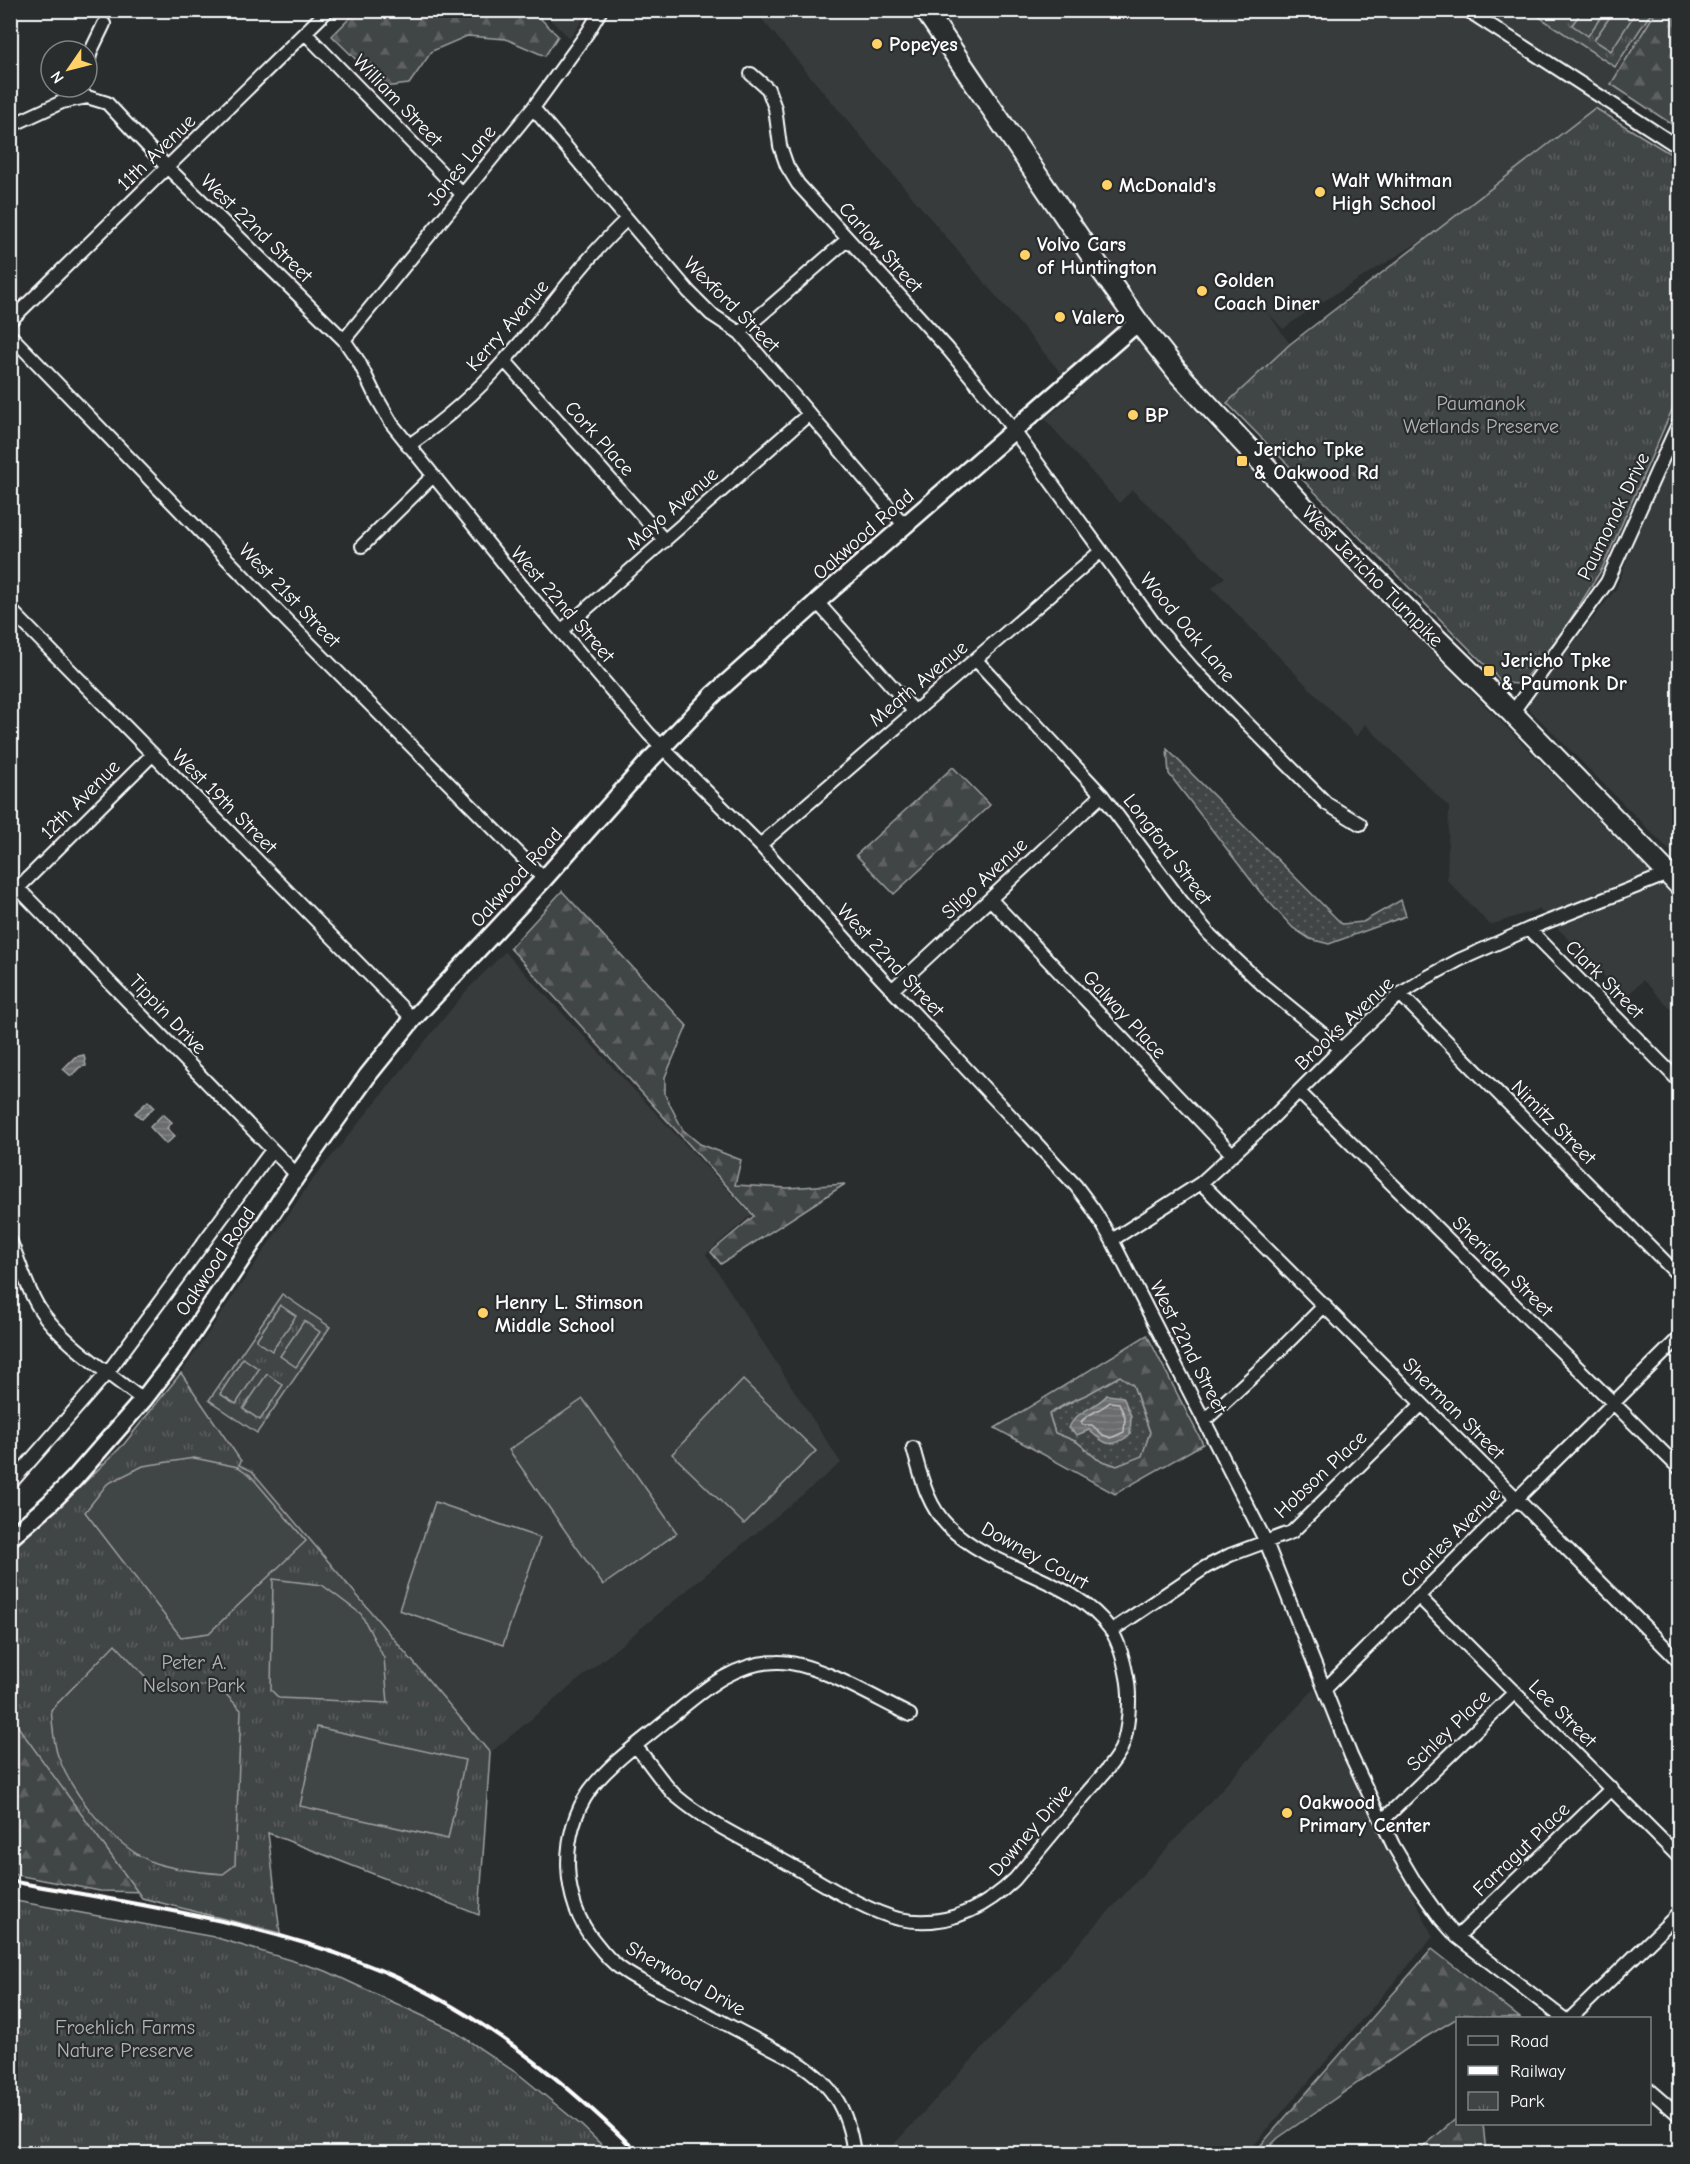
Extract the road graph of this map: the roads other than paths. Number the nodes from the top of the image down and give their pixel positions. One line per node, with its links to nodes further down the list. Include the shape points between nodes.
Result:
1 (328, 10): 6 (street, 11th Avenue)
2 (601, 10): 11 (street, Jones Lane)
3 (925, 10): 19 (main road, West Jericho Turnpike)
4 (1467, 10): 13 (street)
5 (104, 24): 7 (street)
6 (306, 33): 14 (street, 11th Avenue); 15 (street, William Street)
7 (97, 39)
8 (751, 74): 17 (street, Carlow Street, via 768,89 772,99 787,166 798,184)
9 (70, 99): 12 (street, West 22nd Street)
10 (99, 99): 14 (street, West 22nd Street)
11 (533, 108): 15 (street, Jones Lane); 16 (street, Wexford Street)
12 (10, 126)
13 (1680, 148)
14 (168, 168): 18 (street, 11th Avenue); 22 (street, West 22nd Street)
15 (462, 194): 22 (street, Jones Lane)
16 (627, 219): 20 (street, Wexford Street, via 689,292 711,314); 23 (street, Kerry Avenue, via 591,255)
17 (848, 239): 20 (street); 26 (street, Carlow Street, via 948,350)
18 (10, 321)
19 (1138, 322): 26 (main road, Oakwood Road); 38 (main road, West Jericho Turnpike, via 1180,375 1305,508)
20 (740, 333): 24 (street, Wexford Street)
21 (10, 335): 44 (street, West 21st Street)
22 (344, 340): 27 (street, West 22nd Street)
23 (505, 361): 27 (street, Kerry Avenue, via 457,410); 30 (street, Cork Place)
24 (809, 414): 29 (street, Wexford Street); 30 (street, Mayo Avenue)
25 (1680, 420): 38 (street, Paumonok Drive, via 1606,582)
26 (1013, 430): 29 (main road, Oakwood Road); 32 (street, Wood Oak Lane)
27 (408, 446): 28 (street, West 22nd Street)
28 (432, 477): 31 (street); 35 (street, West 22nd Street)
29 (905, 526): 33 (main road, Oakwood Road)
30 (665, 541): 35 (street, Mayo Avenue)
31 (362, 546)
32 (1101, 551): 36 (street, Meath Avenue); 42 (street, Wood Oak Lane, via 1158,629 1193,669 1327,804)
33 (817, 602): 37 (street); 39 (main road, Oakwood Road, via 713,695)
34 (10, 609): 40 (street, West 19th Street)
35 (561, 632): 39 (street, West 22nd Street)
36 (976, 660): 37 (street, Meath Avenue); 41 (street, Longford Street)
37 (914, 711): 43 (street, Meath Avenue)
38 (1512, 713): 45 (main road, West Jericho Turnpike)
39 (662, 747): 43 (street, West 22nd Street); 44 (main road, Oakwood Road)
40 (152, 755): 46 (street, 12th Avenue); 51 (street, West 19th Street)
41 (1102, 795): 47 (street, Sligo Avenue); 52 (street, Longford Street, via 1210,934 1256,979)
42 (1360, 824)
43 (760, 845): 49 (street, West 22nd Street)
44 (544, 879): 51 (main road, Oakwood Road)
45 (1674, 880): 48 (street, Brooks Avenue)
46 (13, 888): 55 (street, Tippin Drive)
47 (991, 900): 49 (street, Sligo Avenue); 56 (street, Galway Place)
48 (1529, 929): 50 (street, Brooks Avenue, via 1460,960); 53 (street, Clark Street)
49 (892, 990): 60 (street, West 22nd Street, via 1076,1186)
50 (1400, 994): 52 (street, Brooks Avenue); 62 (street, Nimitz Street)
51 (413, 1019): 57 (main road, Oakwood Road)
52 (1341, 1049): 54 (street, Brooks Avenue)
53 (1680, 1082)
54 (1299, 1092): 56 (street, Brooks Avenue); 67 (street, Sheridan Street)
55 (272, 1150): 57 (street, Tippin Drive); 65 (street)
56 (1233, 1155): 58 (street, Brooks Avenue)
57 (297, 1175): 66 (main road, Oakwood Road, via 180,1352)
58 (1201, 1183): 60 (street, Brooks Avenue); 63 (street, Sherman Street)
59 (10, 1240): 61 (street)
60 (1112, 1240): 69 (street, West 22nd Street)
61 (15, 1266): 65 (street, via 40,1310)
62 (1680, 1277)
63 (1325, 1305): 68 (street, Sherman Street); 69 (street)
64 (1680, 1337): 67 (street, Charles Avenue)
65 (107, 1373): 66 (street); 72 (street)
66 (143, 1400): 74 (main road, Oakwood Road, via 74,1479)
67 (1613, 1402): 71 (street, Sheridan Street); 73 (street, Charles Avenue)
68 (1422, 1404): 73 (street, Sherman Street); 75 (street, Hobson Place, via 1292,1532)
69 (1204, 1421): 75 (street, West 22nd Street)
70 (913, 1448): 77 (street, Downey Court, via 923,1484 947,1525 971,1545 1070,1595 1091,1609)
71 (1680, 1469)
72 (10, 1484)
73 (1517, 1499): 76 (street, Charles Avenue); 78 (street, Sherman Street)
74 (10, 1538)
75 (1266, 1542): 77 (street, Hobson Place, via 1206,1567); 79 (street, West 22nd Street)
76 (1418, 1596): 79 (street, Charles Avenue); 80 (street, Lee Street)
77 (1111, 1631): 82 (street, Downey Drive, via 1123,1657 1129,1689 1121,1747 1007,1887 975,1910 945,1919 899,1919 874,1909 710,1822 674,1794)
78 (1680, 1662)
79 (1325, 1689): 84 (street, West 22nd Street)
80 (1515, 1692): 83 (street, Lee Street); 84 (street, Schley Place)
81 (910, 1715): 82 (street, Sherwood Drive, via 826,1673 777,1662 725,1675)
82 (635, 1746): 92 (street, Sherwood Drive, via 596,1783 576,1818 569,1846 568,1878 576,1912 594,1941 620,1968 789,2057 822,2079 842,2106)
83 (1612, 1788): 85 (street, Lee Street); 87 (street, Farragut Place)
84 (1382, 1821): 87 (street, West 22nd Street, via 1416,1884)
85 (1680, 1858)
86 (1680, 1912): 89 (street)
87 (1457, 1937): 88 (street, West 22nd Street)
88 (1560, 2017)
89 (1573, 2017)
90 (1651, 2091): 91 (street)
91 (1678, 2110)
92 (854, 2154)

